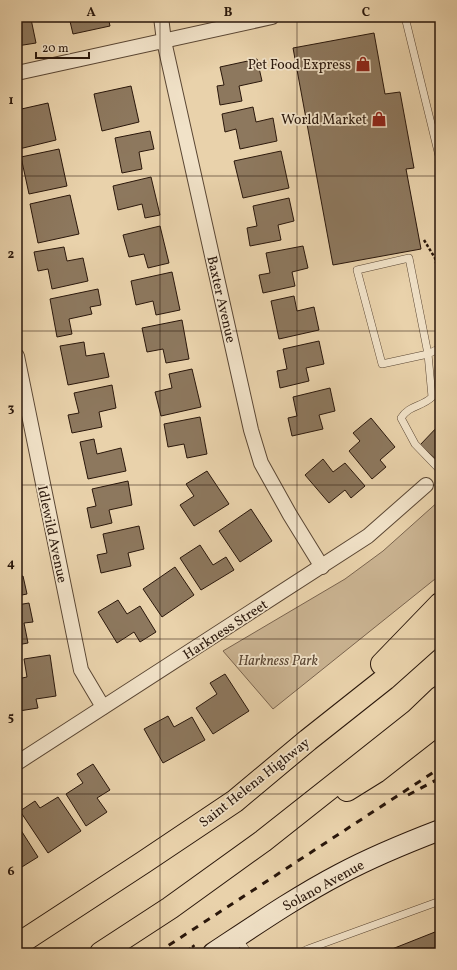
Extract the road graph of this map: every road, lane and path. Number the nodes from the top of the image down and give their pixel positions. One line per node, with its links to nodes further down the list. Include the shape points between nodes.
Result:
1 (161, 17): 4 (street, Baxter Avenue)
2 (272, 17): 4 (street)
3 (405, 17): 6 (lane)
4 (164, 41): 5 (street); 14 (street, Baxter Avenue, via 261,463)
5 (17, 73)
6 (440, 160)
7 (424, 240): 8 (path, via 436,258)
8 (440, 281)
9 (440, 348): 10 (lane)
10 (428, 354): 10 (lane, via 382,364 357,270 409,258); 12 (lane, via 432,397 426,403 404,412 401,418 415,444)
11 (17, 356): 18 (street, Idlewild Avenue, via 81,670)
12 (440, 470)
13 (426, 485): 14 (street, Harkness Street, via 368,536)
14 (322, 567): 18 (street, Harkness Street)
15 (440, 604): 20 (highway)
16 (440, 630): 20 (highway, Saint Helena Highway, via 386,679)
17 (440, 697): 23 (highway, via 404,729)
18 (103, 707): 21 (street, Harkness Street)
19 (440, 722): 23 (highway, via 376,772)
20 (308, 740): 25 (highway, Saint Helena Highway, via 235,800)
21 (17, 763)
22 (440, 830): 26 (street, Solano Avenue, via 339,874 283,907)
23 (262, 841): 27 (highway, via 170,908)
24 (440, 901): 29 (lane)
25 (17, 945)
26 (243, 945): 28 (street, Solano Avenue)
27 (101, 953)
28 (213, 953)
29 (300, 953)

